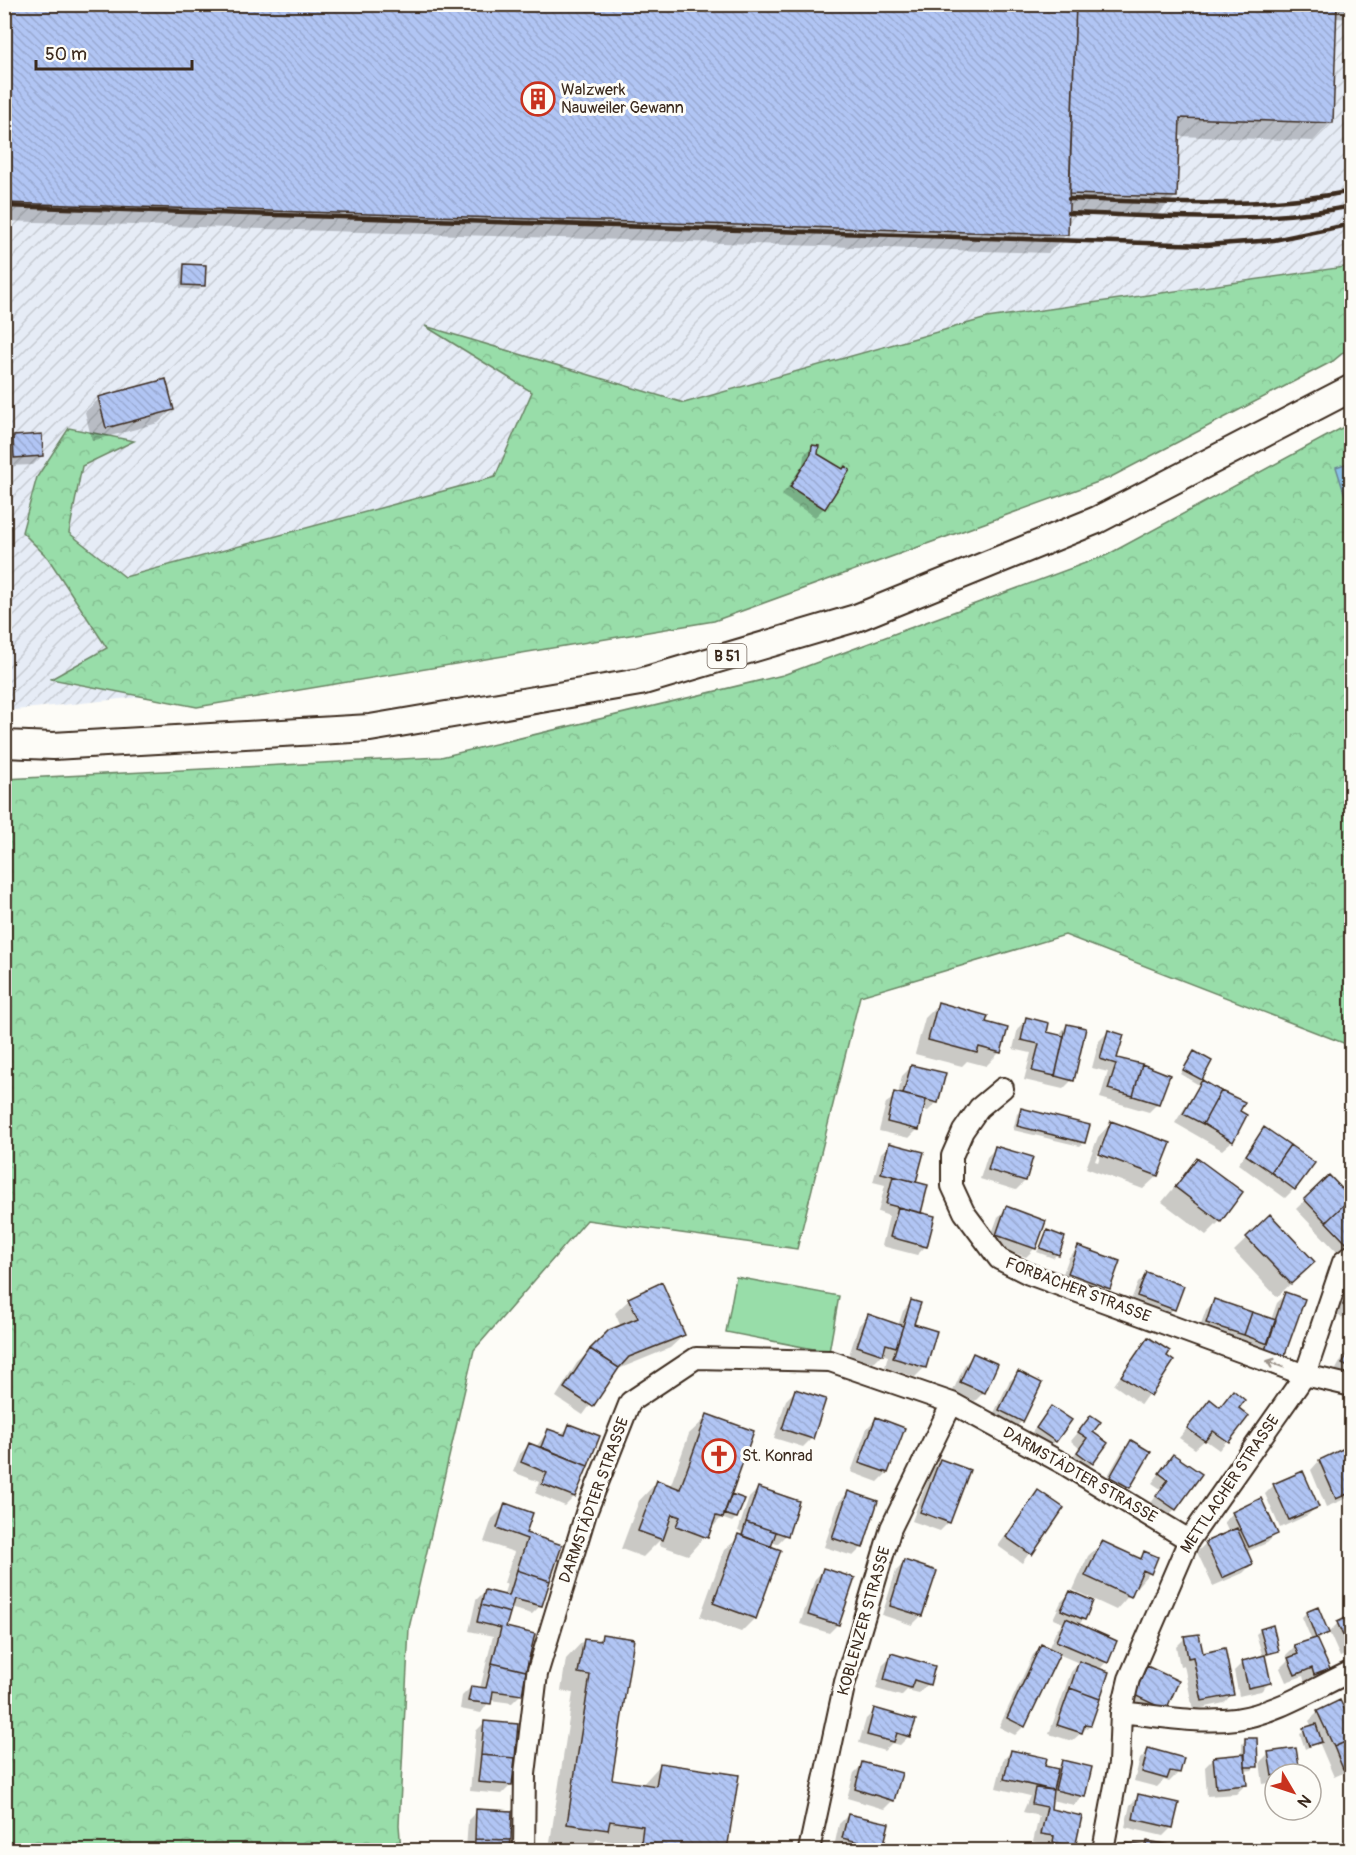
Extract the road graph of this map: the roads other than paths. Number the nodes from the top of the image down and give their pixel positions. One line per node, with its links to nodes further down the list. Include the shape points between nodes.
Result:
1 (1352, 388): 2 (main road, B 51, via 1097,520 856,618 640,682 370,728 53,746)
2 (4, 744)
3 (1003, 1089): 5 (street, FORBACHER STRASSE, one-way to 3, via 1029,1274 999,1259 964,1212 952,1186 952,1156 979,1108)
4 (1347, 1258): 5 (street, METTLACHER STRASSE)
5 (1305, 1375): 6 (street, FORBACHER STRASSE); 8 (street, METTLACHER STRASSE)
6 (1352, 1386)
7 (952, 1403): 8 (street, DARMSTÄDTER STRASSE); 11 (street, DARMSTÄDTER STRASSE, via 830,1361 696,1358 630,1402 586,1513 537,1674 525,1774); 12 (street, KOBLENZER STRASSE, via 891,1528 845,1682)
8 (1189, 1539): 10 (street, METTLACHER STRASSE, via 1129,1679)
9 (1352, 1671): 10 (street, via 1268,1710 1236,1719 1181,1719)
10 (1121, 1712): 13 (street, METTLACHER STRASSE, via 1119,1764)
11 (524, 1851)
12 (808, 1851)
13 (1103, 1851)

